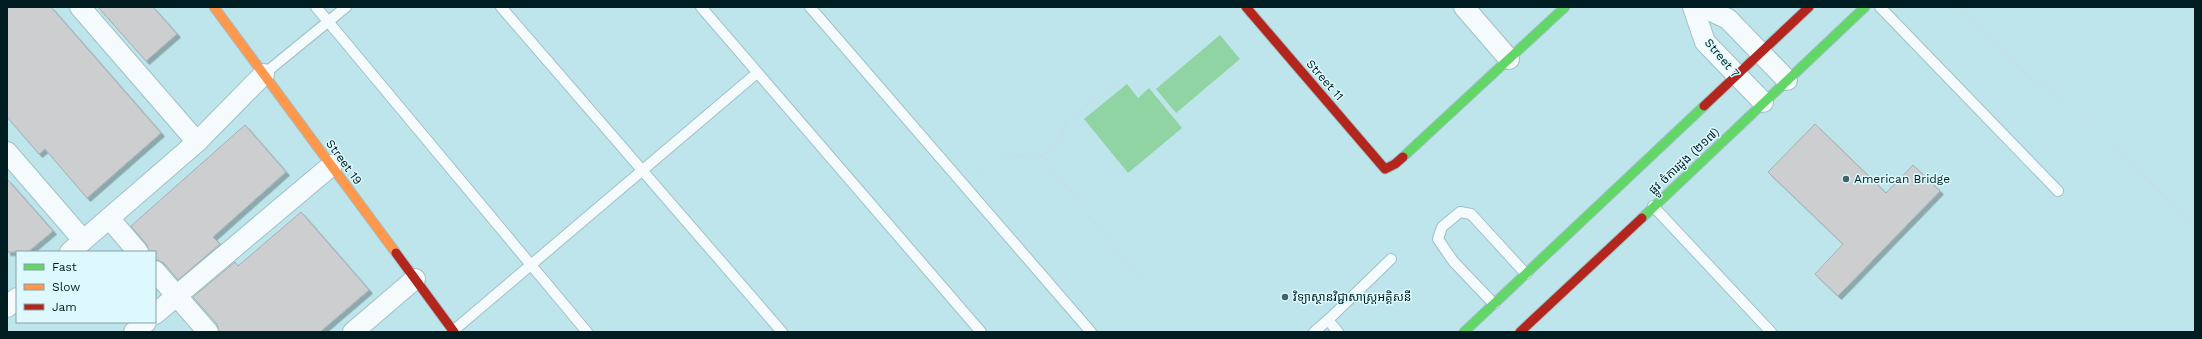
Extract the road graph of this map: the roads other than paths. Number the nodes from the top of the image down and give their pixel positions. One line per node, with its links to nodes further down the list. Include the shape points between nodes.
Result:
1 (80, 7): 24 (street)
2 (214, 7): 20 (main road, Street 19)
3 (316, 7): 16 (lane)
4 (346, 7): 16 (lane)
5 (502, 7): 27 (lane)
6 (701, 7): 19 (lane)
7 (810, 7): 53 (lane)
8 (1246, 7): 18 (main road, Street 11, via 1385,168 1395,164)
9 (1464, 7): 18 (street)
10 (1565, 7): 18 (main road)
11 (1693, 7): 21 (street, Street 7, via 1706,42)
12 (1703, 7): 17 (street, via 1728,19)
13 (1809, 7): 17 (main road)
14 (1865, 7): 22 (main road, ផ្លូវ ចំការដូង (២១៧))
15 (1880, 7): 28 (lane)
16 (327, 22): 20 (lane); 34 (lane)
17 (1760, 53): 21 (main road); 22 (street)
18 (1509, 59)
19 (757, 72): 27 (lane); 52 (lane)
20 (264, 74): 24 (street); 26 (main road, Street 19)
21 (1736, 75): 23 (street, Street 7); 36 (main road)
22 (1787, 80): 23 (main road, ផ្លូវ ចំការដូង (២១៧))
23 (1763, 102): 29 (main road, ផ្លូវ ចំការដូង (២១៧))
24 (197, 142): 30 (street)
25 (7, 152): 31 (street)
26 (332, 165): 37 (main road, Street 19); 38 (street)
27 (642, 170): 34 (lane); 51 (lane)
28 (2058, 191)
29 (1653, 206): 44 (main road, ផ្លូវ ចំការដូង (២១៧)); 59 (lane)
30 (109, 218): 31 (street); 32 (street)
31 (77, 246)
32 (137, 251)
33 (1390, 259): 43 (lane)
34 (531, 265): 49 (lane); 50 (lane)
35 (156, 272): 38 (street)
36 (1526, 274): 40 (main road); 40 (lane, via 1471,214 1460,212 1442,227 1438,239 1453,261)
37 (415, 279): 48 (street); 49 (main road, Street 19)
38 (176, 296): 42 (street); 47 (street)
39 (16, 299): 41 (street)
40 (1494, 304): 56 (main road)
41 (7, 307)
42 (156, 313)
43 (1328, 320): 54 (lane); 55 (lane)
44 (1530, 322): 57 (main road, ផ្លូវ ចំការដូង (២១៧)); 58 (lane)
45 (145, 323): 46 (street)
46 (134, 332)
47 (208, 332)
48 (353, 332)
49 (454, 332)
50 (587, 332)
51 (782, 332)
52 (981, 332)
53 (1091, 332)
54 (1314, 332)
55 (1338, 332)
56 (1464, 332)
57 (1520, 332)
58 (1538, 332)
59 (1771, 332)

